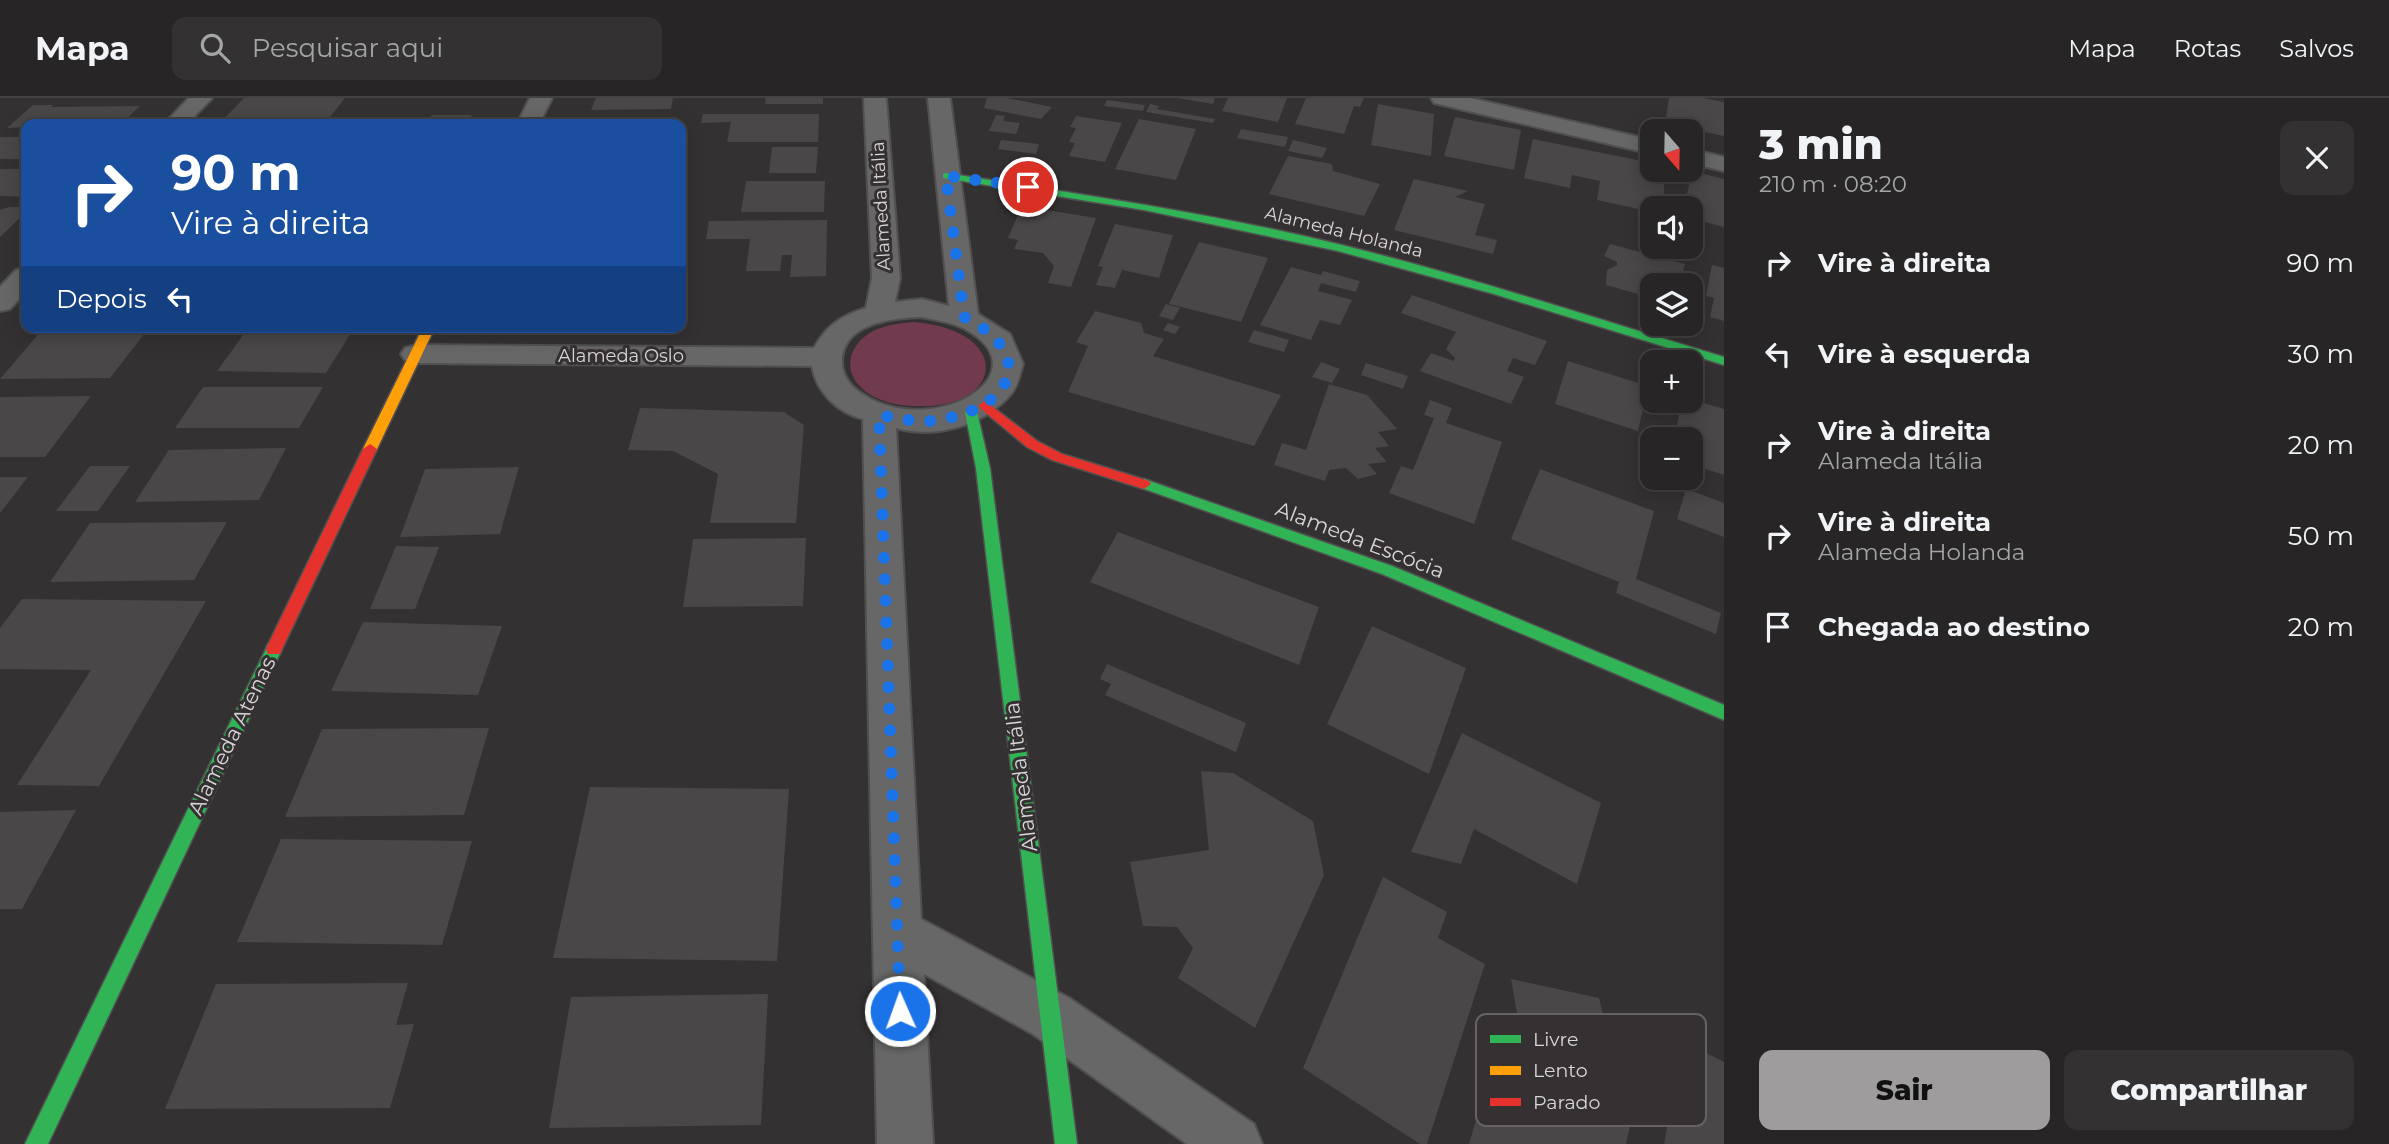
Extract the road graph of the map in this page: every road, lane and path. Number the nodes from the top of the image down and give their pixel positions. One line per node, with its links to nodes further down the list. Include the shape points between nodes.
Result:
1 (201, 98): 6 (street)
2 (541, 98): 7 (street)
3 (875, 98): 14 (street, Alameda Itália, via 886,278)
4 (939, 98): 11 (street)
5 (1442, 98): 8 (street)
6 (180, 119)
7 (530, 119)
8 (1640, 144)
9 (1703, 159): 10 (street)
10 (1724, 164)
11 (946, 176): 15 (street); 19 (street, Alameda Holanda, via 1144,206 1340,248)
12 (21, 281): 13 (street)
13 (0, 303)
14 (880, 313): 15 (street, via 922,308); 18 (street, via 843,330)
15 (964, 317): 20 (street, via 996,337 1010,365 999,393)
16 (426, 333): 17 (street, Alameda Atenas)
17 (416, 354): 18 (street, Alameda Oslo); 25 (street, Alameda Atenas)
18 (826, 357): 21 (street, via 837,391)
19 (1724, 361)
20 (978, 408): 21 (street, via 942,420 910,421); 22 (street, Alameda Escócia, via 1057,457 1112,472 1387,570); 24 (street, Alameda Itália)
21 (879, 415): 23 (street)
22 (1724, 713)
23 (897, 932): 24 (street); 26 (street)
24 (1051, 1016): 27 (street, Alameda Itália); 28 (street)
25 (36, 1144)
26 (905, 1144)
27 (1066, 1144)
28 (1234, 1144)

